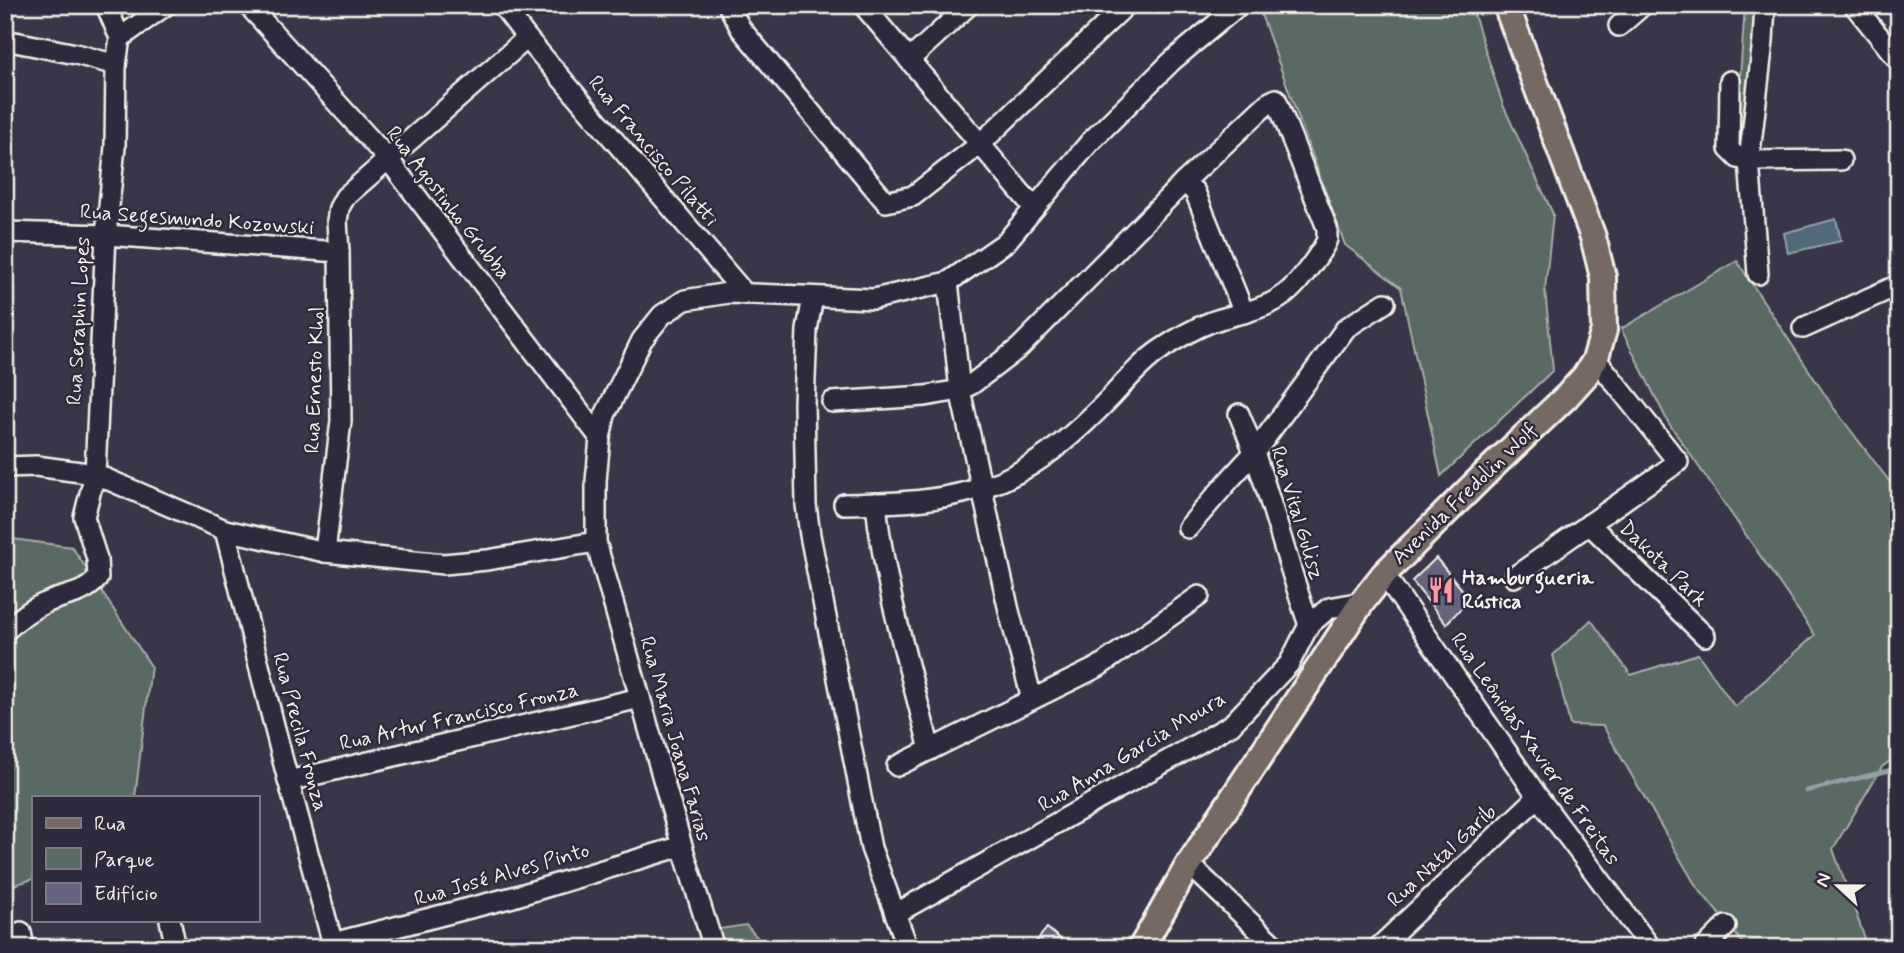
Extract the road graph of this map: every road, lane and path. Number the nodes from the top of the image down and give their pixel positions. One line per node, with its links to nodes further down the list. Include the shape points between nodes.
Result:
1 (106, 5): 15 (street, Rua Seraphin Lopes)
2 (166, 5): 15 (street)
3 (248, 5): 23 (street, Rua Agostinho Grubba)
4 (502, 5): 16 (street, Rua Francisco Pilatti)
5 (728, 5): 22 (street, via 741,29 886,202 913,196)
6 (863, 5): 18 (street)
7 (969, 5): 18 (street)
8 (1126, 5): 22 (street)
9 (1239, 5): 27 (street, via 1173,60 1099,133)
10 (1506, 5): 39 (main road, Avenida Fredolin Wolf, via 1600,264 1604,330)
11 (1643, 5): 14 (street)
12 (1765, 5): 25 (street)
13 (1854, 5): 19 (street)
14 (1619, 26)
15 (120, 38): 20 (street, Rua Seraphin Lopes)
16 (527, 38): 23 (street, Rua Segesmundo Kozowski); 34 (street, Rua Francisco Pilatti)
17 (5, 40): 20 (street)
18 (909, 60): 22 (street)
19 (1899, 61)
20 (117, 65): 29 (street, Rua Seraphin Lopes)
21 (1730, 81): 25 (street, via 1729,149)
22 (979, 145): 27 (street)
23 (388, 159): 30 (street, Rua Segesmundo Kozowski, via 345,197 339,208); 43 (street, Rua Agostinho Grubba)
24 (1841, 160): 25 (street)
25 (1749, 161): 31 (street)
26 (1184, 182): 37 (street, via 1195,192); 37 (street, via 1276,99 1327,238 1291,289 1278,300); 40 (street, via 1019,348)
27 (1034, 208): 32 (street, via 1006,242)
28 (5, 232): 29 (street, Rua Segesmundo Kozowski)
29 (106, 235): 30 (street, Rua Segesmundo Kozowski); 46 (street, Rua Seraphin Lopes)
30 (339, 252): 54 (street, Rua Ernesto Khol, via 341,421)
31 (1758, 274)
32 (948, 282): 35 (street, Rua Maria Joana Farias, via 874,299); 40 (street)
33 (1899, 283): 38 (street)
34 (745, 294): 35 (street, Rua Maria Joana Farias); 43 (street, Rua Maria Joana Farias, via 685,300 662,315 642,340 605,415)
35 (813, 297): 70 (street, via 804,402 806,505 871,848)
36 (1385, 303): 44 (street, via 1346,328)
37 (1244, 313): 47 (street, via 1210,323 1160,350 1061,445 1024,470)
38 (1803, 328)
39 (1595, 360): 50 (street, Dakota Park, via 1678,462); 55 (main road, Avenida Fredolin Wolf, via 1566,397)
40 (960, 390): 41 (street); 47 (street)
41 (832, 402)
42 (1239, 414): 44 (street, Rua Vital Gulisz)
43 (600, 438): 53 (street, Rua Maria Joana Farias)
44 (1255, 452): 51 (street); 59 (street, Rua Vital Gulisz)
45 (5, 467): 46 (street)
46 (95, 474): 52 (street); 60 (street, Rua Seraphin Lopes, via 84,517 98,578 88,589 30,610)
47 (982, 488): 49 (street, via 923,501); 63 (street)
48 (844, 503): 49 (street)
49 (876, 503): 64 (street, via 888,580)
50 (1589, 524): 56 (street, Dakota Park); 61 (street, Dakota Park)
51 (1188, 528)
52 (225, 530): 54 (street); 66 (street, Rua Precila Fronza)
53 (596, 542): 54 (street, via 444,564); 62 (street, Rua Maria Joana Farias)
54 (325, 552)
55 (1384, 574): 58 (main road, Avenida Fredolin Wolf); 67 (street, Rua Leônidas Xavier de Freitas)
56 (1514, 578)
57 (1199, 596): 63 (street, via 1098,667)
58 (1362, 602): 59 (street, Rua Anna Garcia Moura, via 1329,608); 69 (main road, Avenida Fredolin Wolf)
59 (1309, 625): 70 (street, Rua Anna Garcia Moura, via 1289,663 1231,725)
60 (5, 631)
61 (1705, 636)
62 (640, 698): 66 (street, Rua Artur Francisco Fronza); 68 (street, Rua Maria Joana Farias)
63 (1032, 699): 64 (street)
64 (930, 750): 65 (street)
65 (897, 766)
66 (288, 781): 73 (street, Rua Precila Fronza)
67 (1538, 797): 79 (street, Rua Natal Garib); 80 (street, Rua Leônidas Xavier de Freitas)
68 (682, 846): 73 (street, Rua José Alves Pinto); 75 (street, Rua Maria Joana Farias)
69 (1189, 864): 77 (main road, Avenida Fredolin Wolf); 78 (street)
70 (895, 914): 76 (street)
71 (170, 922): 74 (street)
72 (1727, 926): 81 (street)
73 (331, 946)
74 (176, 948)
75 (715, 948)
76 (908, 948)
77 (1141, 948)
78 (1277, 948)
79 (1378, 948)
80 (1651, 948)
81 (1704, 948)

